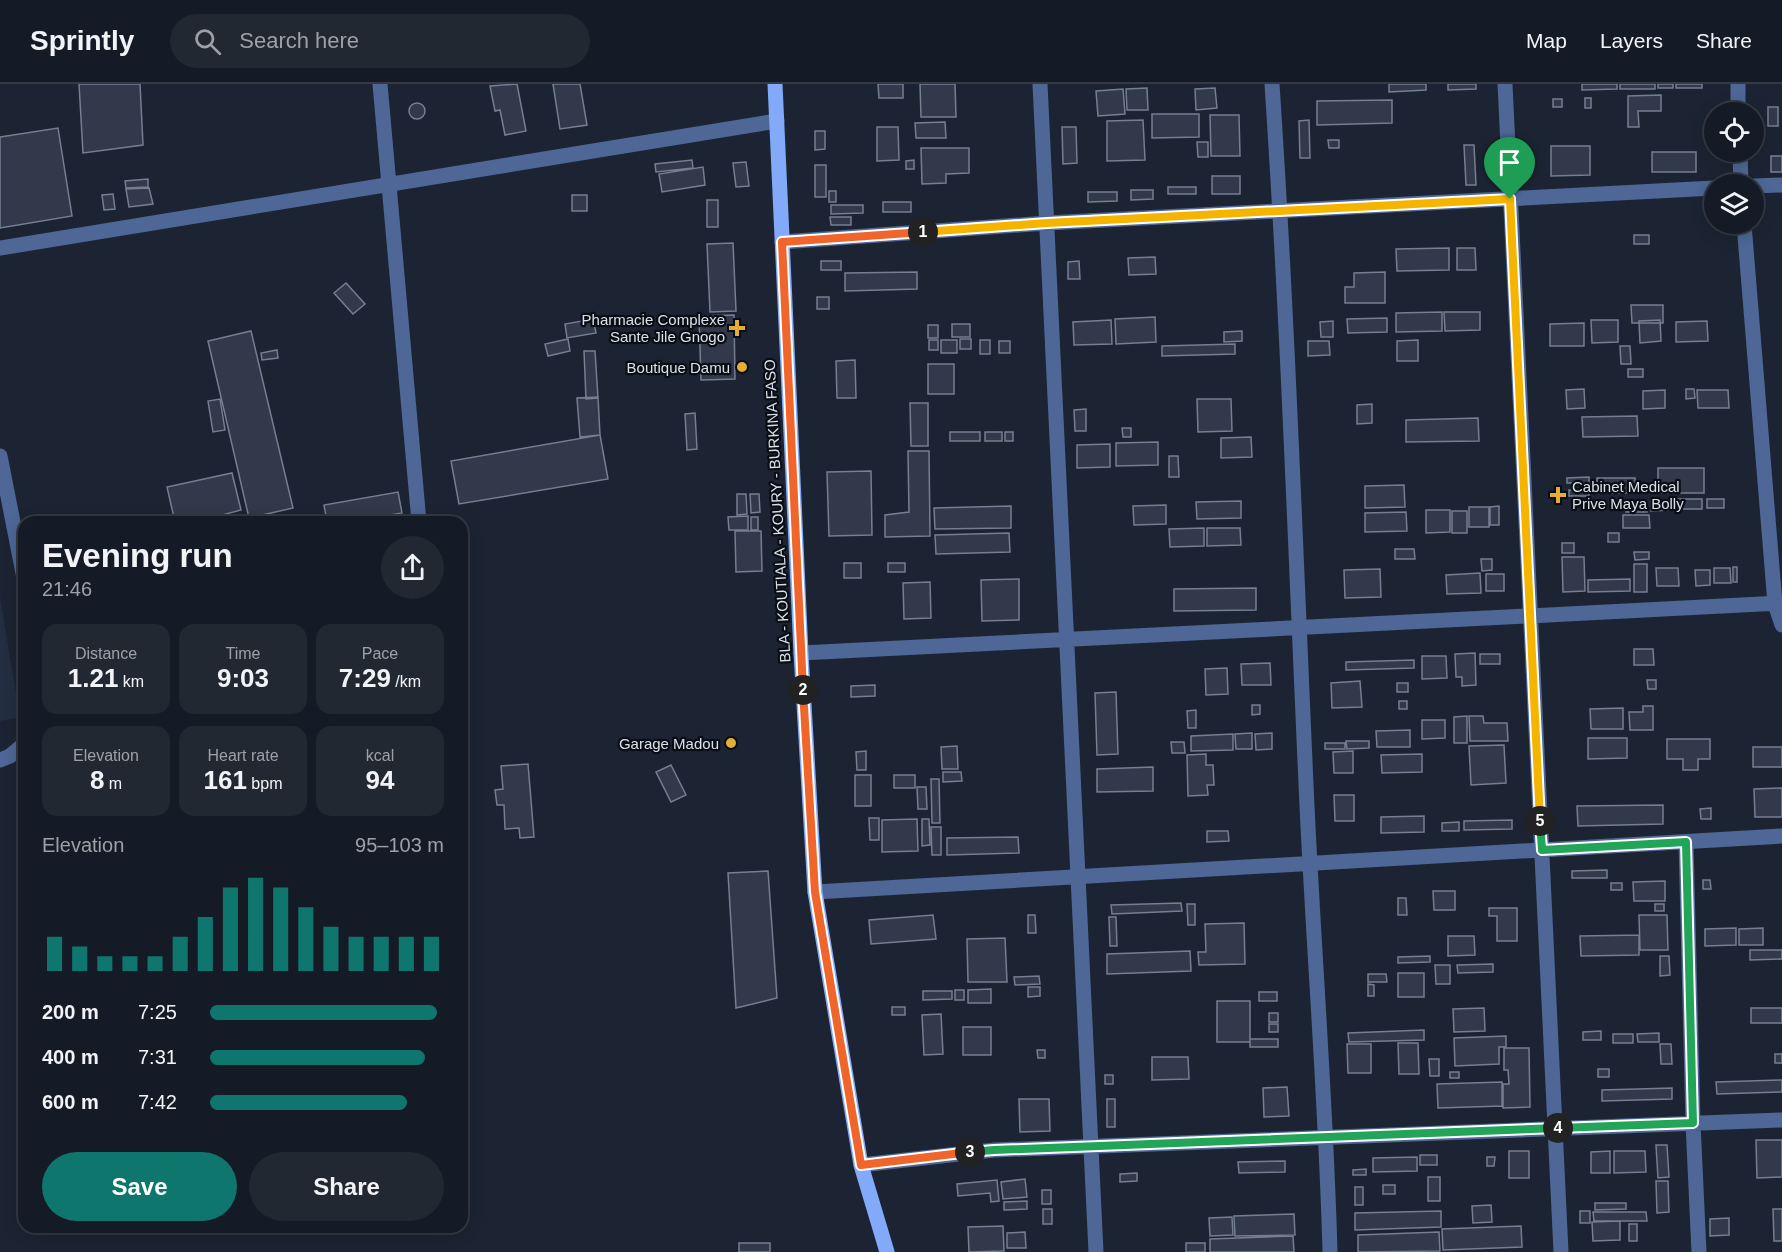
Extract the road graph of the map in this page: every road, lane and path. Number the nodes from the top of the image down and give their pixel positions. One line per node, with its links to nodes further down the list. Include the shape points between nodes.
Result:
1 (380, 84): 9 (street)
2 (775, 84): 8 (main road, BLA - KOUTIALA - KOURY - BURKINA FASO)
3 (1040, 84): 15 (street)
4 (1272, 84): 14 (street)
5 (1505, 84): 13 (street)
6 (1738, 84): 7 (street)
7 (1738, 102)
8 (777, 121): 9 (street); 17 (main road, BLA - KOUTIALA - KOURY - BURKINA FASO)
9 (389, 183): 18 (street); 20 (street)
10 (1782, 185): 11 (street)
11 (1764, 186)
12 (1704, 189): 13 (street)
13 (1510, 199): 14 (street); 23 (street)
14 (1281, 211): 15 (street); 25 (street)
15 (1047, 223): 17 (street); 26 (street)
16 (1745, 234): 22 (street)
17 (782, 242): 27 (main road, BLA - KOUTIALA - KOURY - BURKINA FASO)
18 (0, 248)
19 (0, 456): 21 (street)
20 (418, 516)
21 (18, 548)
22 (1778, 604): 23 (street); 24 (street)
23 (1531, 616): 25 (street); 32 (street)
24 (1782, 625)
25 (1299, 628): 26 (street); 33 (street)
26 (1066, 640): 27 (street); 34 (street)
27 (801, 653): 35 (main road, BLA - KOUTIALA - KOURY - BURKINA FASO)
28 (18, 749): 29 (street)
29 (1, 762)
30 (1782, 836): 31 (street)
31 (1686, 842): 32 (street); 37 (street)
32 (1542, 850): 33 (street); 38 (street)
33 (1310, 863): 34 (street); 39 (street)
34 (1078, 877): 35 (street); 40 (street)
35 (815, 892): 41 (main road, BLA - KOUTIALA - KOURY - BURKINA FASO)
36 (1782, 1120): 37 (street)
37 (1693, 1123): 38 (street); 46 (street)
38 (1555, 1128): 39 (street); 45 (street)
39 (1327, 1137): 40 (street); 44 (street)
40 (1091, 1146): 41 (street, via 994,1150); 43 (street)
41 (861, 1165): 42 (main road, BLA - KOUTIALA - KOURY - BURKINA FASO)
42 (887, 1252)
43 (1096, 1252)
44 (1330, 1252)
45 (1561, 1252)
46 (1700, 1252)

